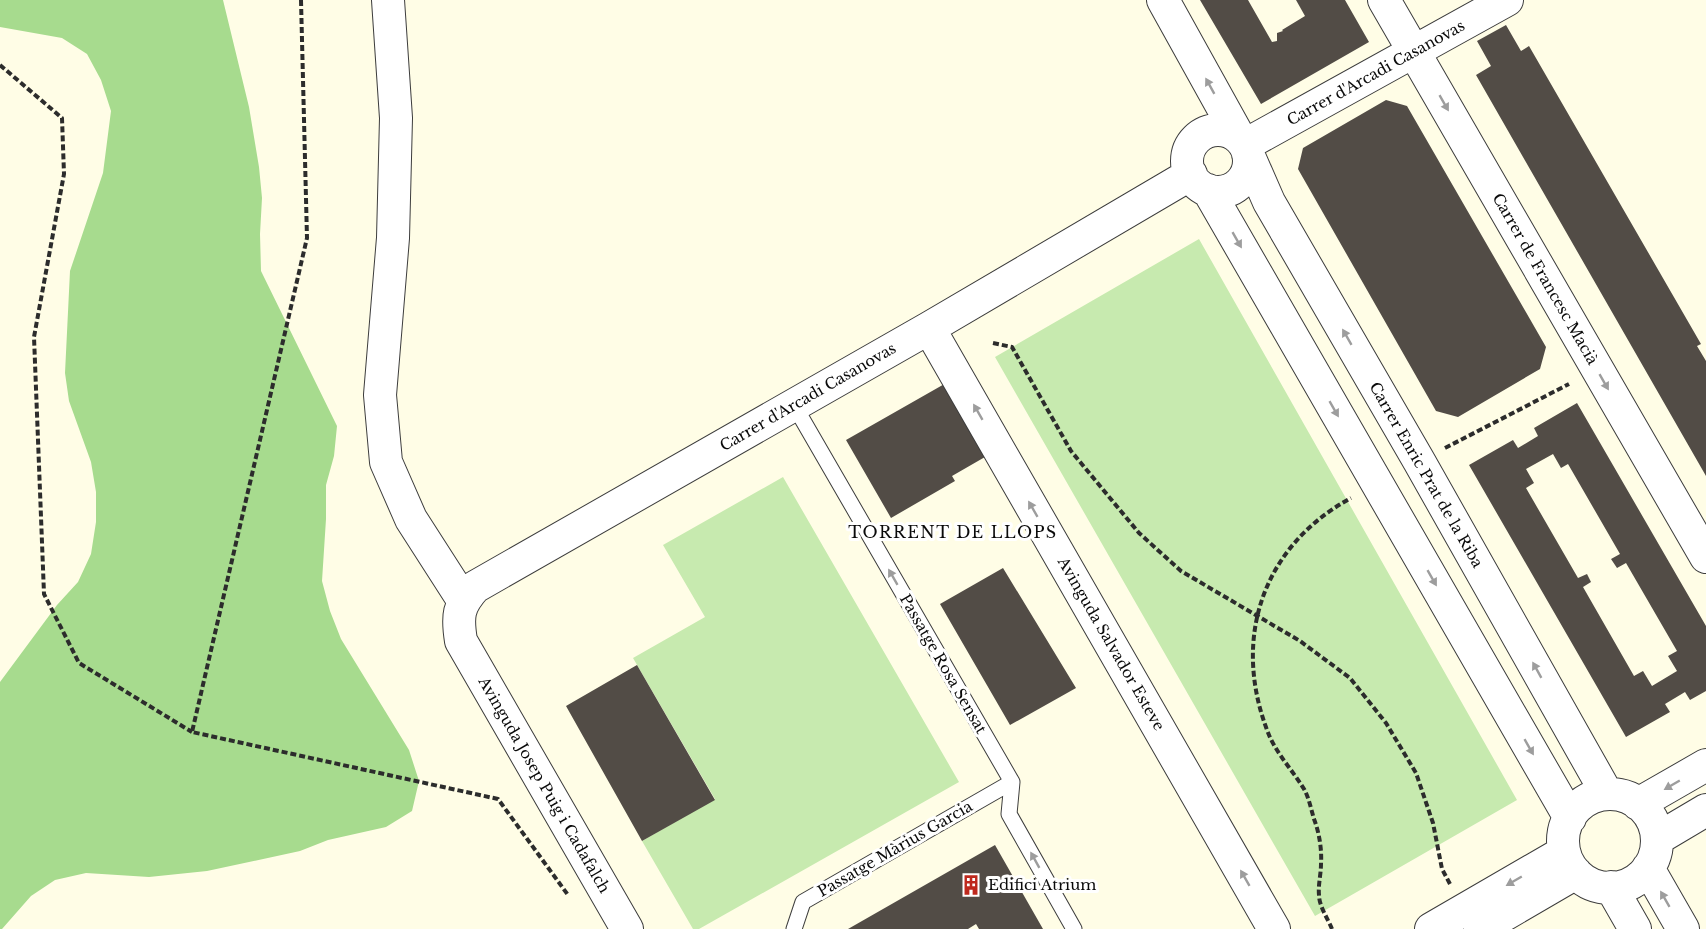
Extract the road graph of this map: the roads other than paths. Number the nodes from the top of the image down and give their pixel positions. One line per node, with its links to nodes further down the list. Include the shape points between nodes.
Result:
1 (388, 0): 11 (street, via 396,118 393,238 380,395 386,462 411,519)
2 (1163, 0): 6 (street, Carrer Enric Prat de la Riba, one-way to 2)
3 (1384, 0): 5 (street, Carrer de Francesc Macià)
4 (1507, 0): 5 (street, Carrer d'Arcadi Casanovas)
5 (1415, 52): 6 (street, Carrer d'Arcadi Casanovas); 10 (street, Carrer de Francesc Macià, one-way to 10)
6 (1244, 145): 7 (street, via 1249,164 1241,182 1225,191); 7 (street, via 1230,132 1212,130 1196,139 1187,162); 14 (street, Carrer Enric Prat de la Riba, one-way to 6, via 1269,202)
7 (1199, 182): 8 (street, Carrer d'Arcadi Casanovas); 17 (street, one-way to 17)
8 (929, 327): 9 (street, Carrer d'Arcadi Casanovas); 25 (street, Avinguda Salvador Esteve, one-way to 8)
9 (794, 405): 11 (street, Carrer d'Arcadi Casanovas, via 475,587); 13 (lane, Passatge Rosa Sensat, one-way to 9)
10 (1706, 557)
11 (463, 600): 22 (street, Avinguda Josep Puig i Cadafalch, via 458,619 461,640)
12 (1706, 765): 15 (street, one-way to 15)
13 (1012, 782): 23 (lane, Passatge Màrius Garcia, via 803,902); 24 (lane, one-way to 13, via 1010,814)
14 (1607, 795): 15 (street, via 1620,795); 17 (street, via 1582,804)
15 (1638, 804): 18 (street, via 1652,820)
16 (1706, 810): 18 (street)
17 (1570, 818): 19 (street, via 1563,839)
18 (1652, 854): 20 (street, via 1636,880); 28 (street, one-way to 18)
19 (1570, 862): 20 (street, via 1594,885); 21 (street)
20 (1611, 887): 27 (street)
21 (1472, 919): 26 (street)
22 (627, 929)
23 (794, 929)
24 (1074, 929)
25 (1274, 929)
26 (1431, 929)
27 (1635, 929)
28 (1683, 929)

